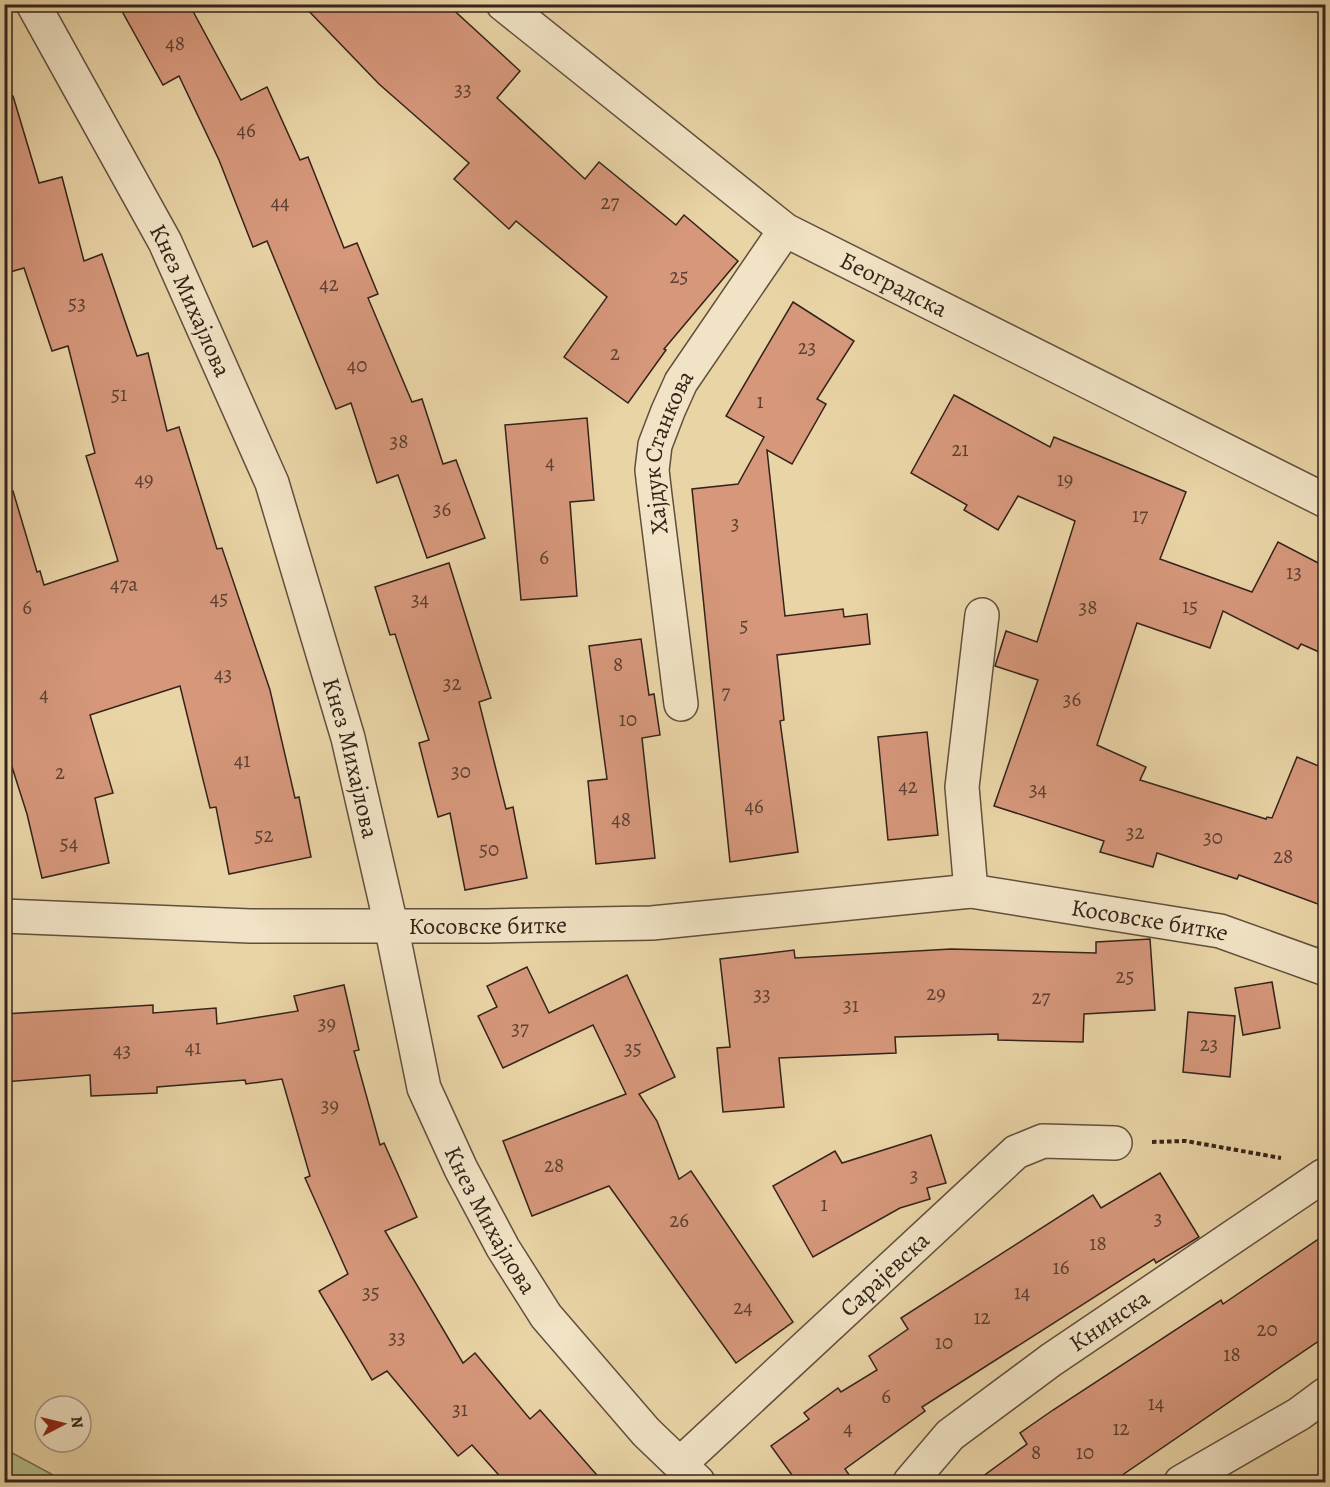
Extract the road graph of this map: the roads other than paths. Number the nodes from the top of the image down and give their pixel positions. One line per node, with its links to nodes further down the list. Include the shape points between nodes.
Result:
1 (33, 4): 9 (street, Кнез Михајлова, via 165,242 272,483 348,738)
2 (502, 4): 3 (street, Београдска)
3 (785, 230): 4 (street, Београдска); 6 (street, Хајдук Станкова, via 681,382 655,445 652,470)
4 (1326, 501)
5 (982, 615): 7 (street, via 962,787)
6 (681, 704)
7 (971, 891): 9 (street, Косовске битке, via 652,922); 10 (street, Косовске битке, via 1220,931)
8 (4, 916): 9 (street, Косовске битке, via 250,926)
9 (391, 925): 14 (street, Кнез Михајлова, via 424,1088 460,1169 546,1316 639,1424)
10 (1326, 969)
11 (1115, 1143): 14 (street, Сарајевска, via 1043,1141 1016,1152)
12 (1323, 1176): 15 (street, Книнска, via 1051,1360 950,1435)
13 (1326, 1394): 16 (street, via 1299,1414)
14 (689, 1473)
15 (910, 1482)
16 (1181, 1482)

